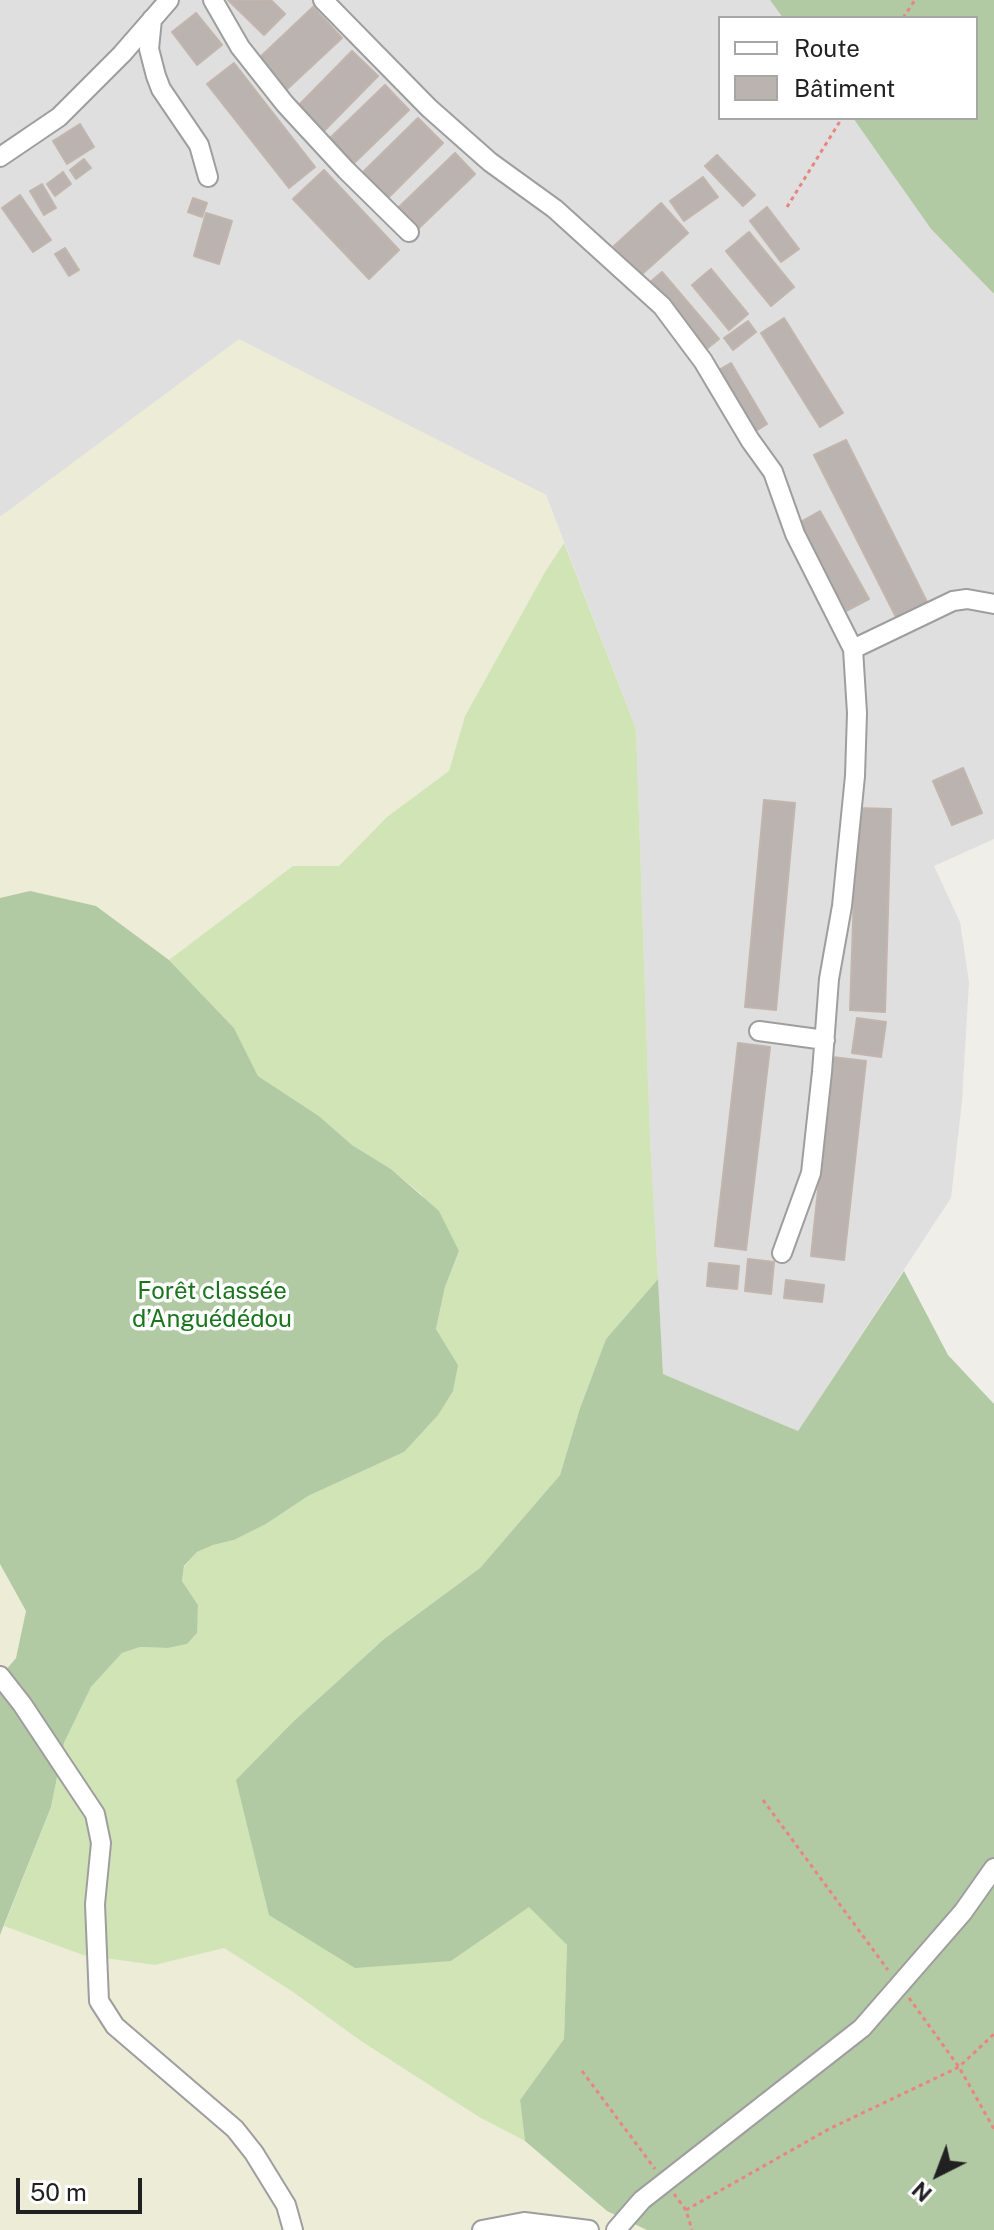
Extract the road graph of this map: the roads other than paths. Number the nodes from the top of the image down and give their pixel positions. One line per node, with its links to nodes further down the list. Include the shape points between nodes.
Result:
1 (169, 0): 4 (street)
2 (213, 0): 7 (street, via 240,47 285,104)
3 (323, 0): 9 (street, via 429,108 555,209 662,306 773,472 795,534)
4 (152, 19): 5 (street, via 59,117); 6 (street, via 149,49 156,76 199,145)
5 (0, 157)
6 (208, 177)
7 (409, 232)
8 (994, 604): 9 (street, via 953,601)
9 (853, 649): 11 (street, via 855,776)
10 (759, 1031): 11 (street)
11 (825, 1040): 12 (street, via 811,1173)
12 (782, 1253)
13 (0, 1676): 15 (street, via 95,1814 101,1843 95,1904 99,2001 115,2026 235,2129 286,2205)
14 (994, 1868): 18 (street, via 963,1912 862,2028 642,2200)
15 (293, 2230)
16 (482, 2230): 17 (street, via 524,2222)
17 (589, 2230)
18 (616, 2230)

